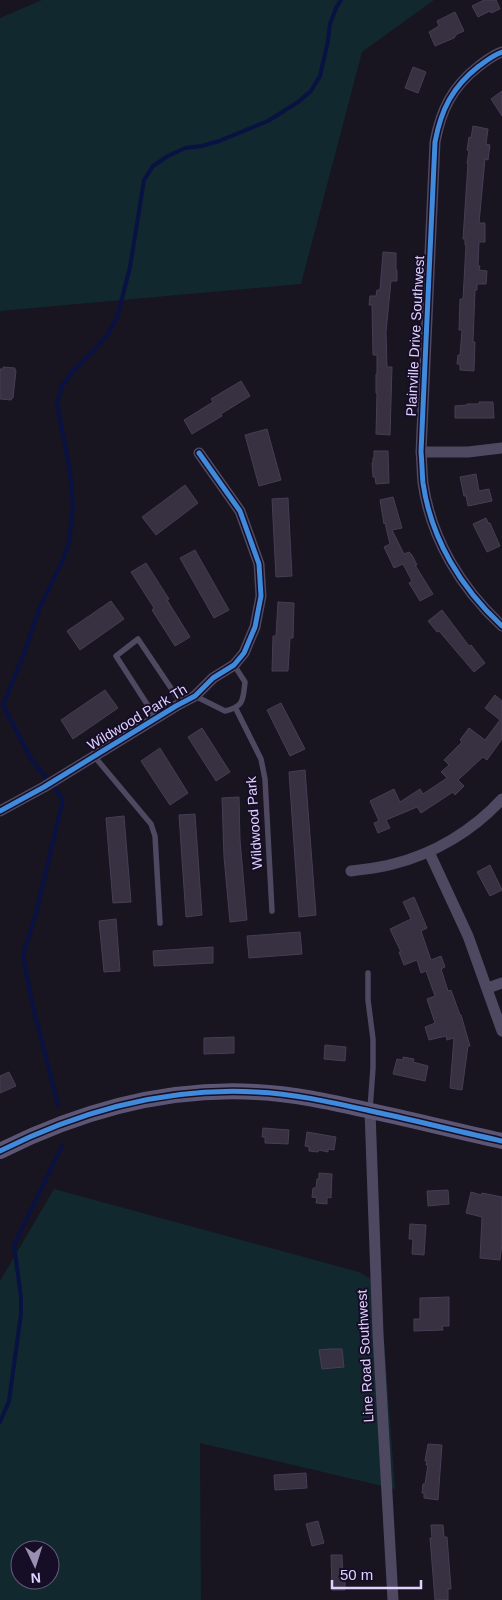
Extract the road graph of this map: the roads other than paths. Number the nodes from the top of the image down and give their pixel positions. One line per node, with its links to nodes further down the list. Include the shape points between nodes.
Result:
1 (502, 52): 3 (street, Plainville Drive Southwest, via 466,76 445,107 437,133)
2 (502, 448): 3 (street)
3 (421, 452): 5 (street, Plainville Drive Southwest, via 430,515 441,544 456,573)
4 (199, 453): 6 (street, Wildwood Park Th, via 240,511 259,564 261,596 254,627 244,652)
5 (502, 626)
6 (234, 665): 7 (street, Wildwood Park Th, via 212,678); 9 (lane, via 245,682 243,700)
7 (195, 696): 8 (street, Wildwood Park Th); 9 (lane, via 225,711)
8 (181, 703): 10 (street, Wildwood Park Th); 10 (lane, via 138,639 116,656)
9 (236, 709): 16 (lane, Wildwood Park, via 261,759 265,779)
10 (156, 718): 11 (street, Wildwood Park Th)
11 (94, 756): 13 (street, Wildwood Park Th); 17 (lane, via 151,824 155,836)
12 (502, 799): 14 (street, via 468,829)
13 (0, 811)
14 (429, 852): 15 (street, via 392,865); 20 (street)
15 (351, 871)
16 (272, 912)
17 (160, 923)
18 (368, 973): 22 (lane, via 373,1039)
19 (502, 983): 20 (street)
20 (488, 988): 21 (street)
21 (502, 1031)
22 (370, 1111): 23 (street); 24 (street, via 312,1098 205,1092 153,1098 97,1111 34,1134); 25 (street, Line Road Southwest)
23 (502, 1141)
24 (0, 1151)
25 (393, 1600)

